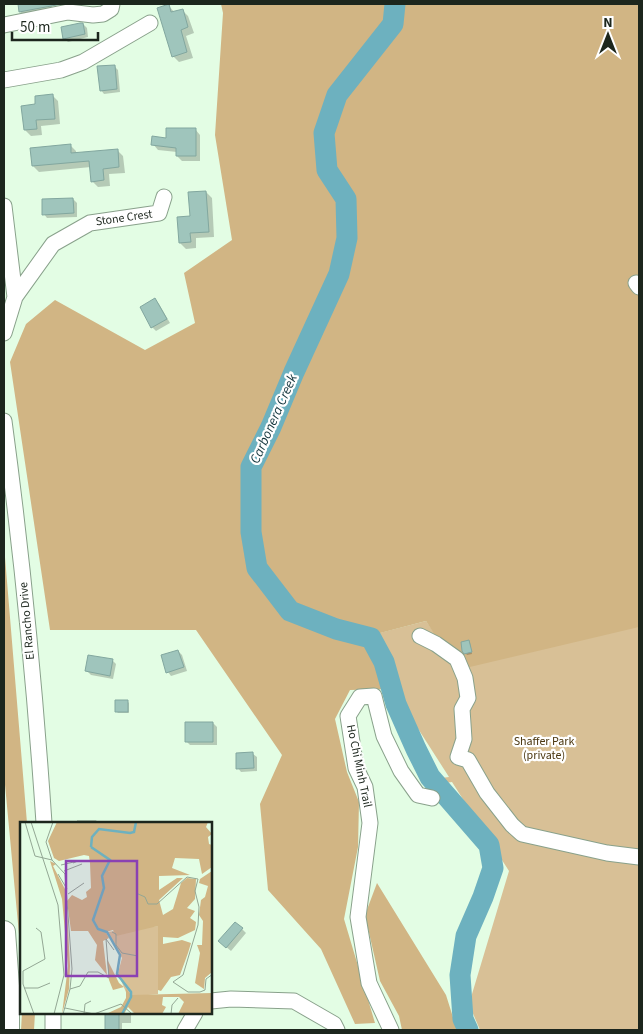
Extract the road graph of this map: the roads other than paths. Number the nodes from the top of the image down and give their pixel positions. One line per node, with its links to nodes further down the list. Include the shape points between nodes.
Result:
1 (112, 4): 2 (street, via 111,9 103,14 94,15)
2 (71, 8): 4 (street)
3 (150, 24): 5 (street, via 83,62 61,70)
4 (4, 25)
5 (4, 80)
6 (164, 197): 9 (street, Stone Crest, via 160,213 90,223 53,244)
7 (4, 206): 8 (street)
8 (6, 244): 9 (street)
9 (15, 297): 10 (street)
10 (4, 333)
11 (4, 420): 14 (street, El Rancho Drive, via 28,619)
12 (420, 636): 15 (street, via 458,659 468,698 462,710 464,739 458,757 468,760 487,793 512,824 522,834)
13 (432, 798): 24 (street, Ho Chi Minh Trail, via 418,795 401,771 384,736 374,696 360,697 348,716 356,768 366,787 370,823 358,918 369,983)
14 (44, 822)
15 (639, 857)
16 (4, 932): 20 (highway)
17 (212, 1001): 23 (street, via 294,1001 334,1024)
18 (53, 1014): 21 (street)
19 (194, 1014): 22 (street)
20 (8, 1030)
21 (53, 1030)
22 (185, 1030)
23 (337, 1030)
24 (391, 1030)

